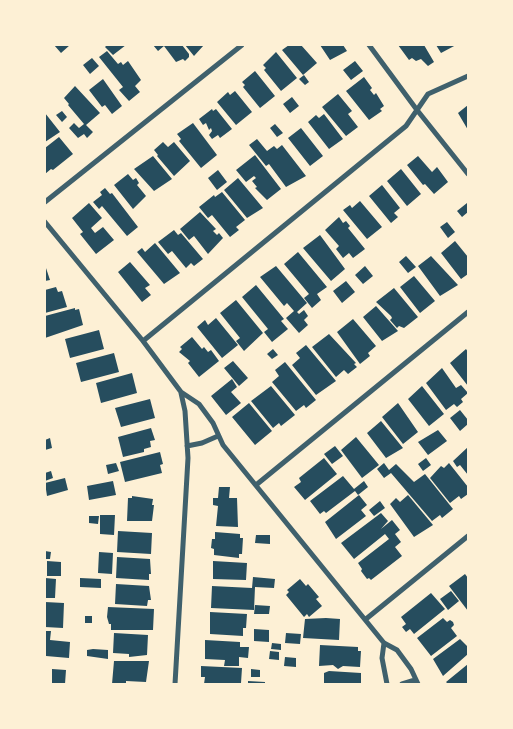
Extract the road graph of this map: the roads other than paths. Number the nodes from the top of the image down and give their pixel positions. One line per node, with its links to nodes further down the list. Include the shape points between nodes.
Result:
1 (242, 45): 6 (street)
2 (369, 45): 4 (street)
3 (468, 76): 4 (street, via 428,94)
4 (417, 110): 5 (street); 9 (street, via 406,126)
5 (468, 174)
6 (45, 202)
7 (45, 222): 9 (street)
8 (468, 312): 13 (street)
9 (143, 341): 10 (street)
10 (181, 392): 11 (street, via 199,404); 12 (street)
11 (218, 436): 12 (street); 13 (street)
12 (187, 446): 18 (street)
13 (256, 485): 15 (street)
14 (468, 536): 15 (street)
15 (366, 619): 16 (street)
16 (384, 643): 17 (street, via 397,650); 19 (street, via 382,658)
17 (416, 682): 20 (street)
18 (175, 684)
19 (387, 684)
20 (402, 684)

